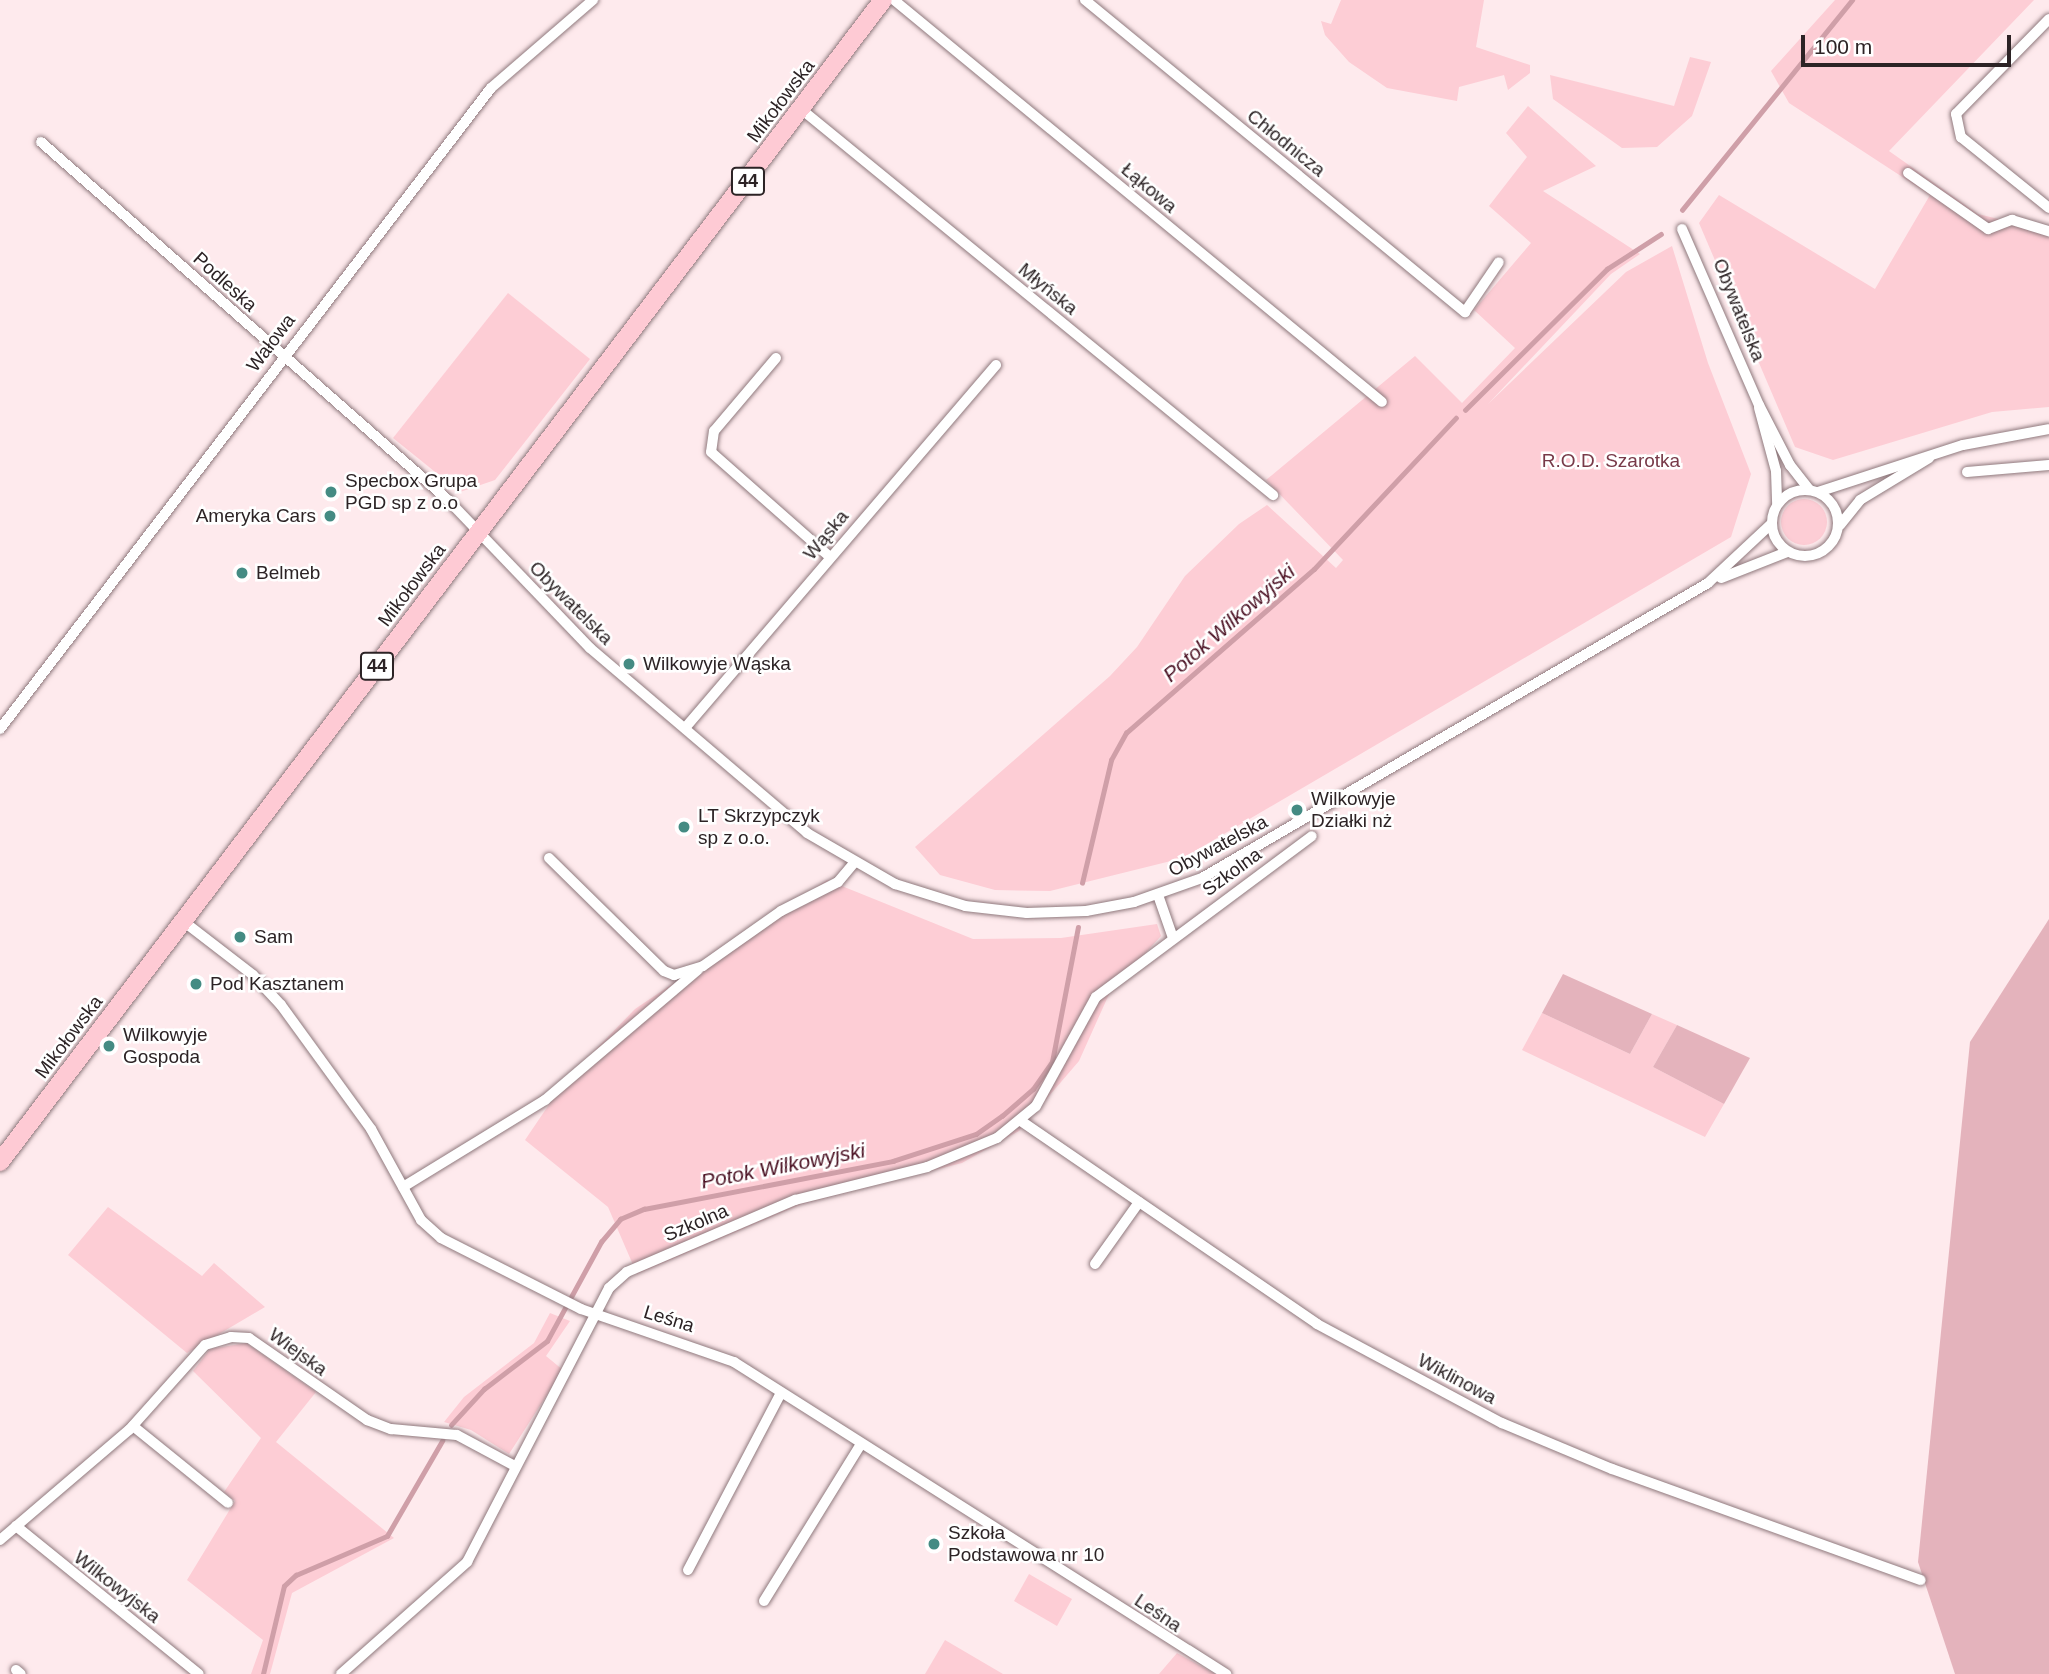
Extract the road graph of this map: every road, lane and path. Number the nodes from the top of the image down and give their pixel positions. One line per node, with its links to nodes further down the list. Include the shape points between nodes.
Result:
1 (593, 0): 13 (street, Wałowa, via 491,88)
2 (883, 0): 6 (main road, Mikołowska / 44)
3 (894, 0): 16 (street, Łąkowa)
4 (1085, 0): 12 (street, Chłodnicza, via 1465,312)
5 (2049, 19): 9 (street, via 1956,114 1961,137)
6 (802, 109): 23 (street, Młyńska); 27 (main road, Mikołowska / 44)
7 (41, 142): 13 (street, Podleska)
8 (1908, 173): 11 (street, via 1988,229 2012,220)
9 (2049, 208)
10 (1682, 229): 17 (street, Obywatelska)
11 (2049, 231)
12 (1499, 262)
13 (284, 355): 27 (street, Podleska); 32 (street, Wałowa)
14 (776, 358): 29 (street, via 714,431 711,452)
15 (996, 365): 29 (street, Wąska)
16 (1382, 402)
17 (1759, 405): 22 (street, Obywatelska, via 1790,465); 24 (street, Obywatelska, via 1776,471)
18 (2049, 429): 19 (street)
19 (1931, 456): 22 (street); 26 (street, via 1860,500)
20 (2049, 465): 21 (street)
21 (1967, 472)
22 (1814, 490): 24 (street, via 1796,490); 26 (street, via 1834,506)
23 (1273, 495)
24 (1777, 503): 25 (street)
25 (1771, 524): 28 (street); 30 (street, Obywatelska, via 1744,555)
26 (1838, 528): 28 (street, via 1819,554)
27 (479, 532): 31 (street, Obywatelska, via 573,632); 37 (main road, Mikołowska / 44)
28 (1787, 552): 30 (street, Obywatelska)
29 (830, 557): 31 (street, Wąska)
30 (1708, 583): 36 (street, Obywatelska, via 1247,853)
31 (685, 728): 35 (street, Obywatelska, via 807,833)
32 (0, 729)
33 (1312, 836): 38 (street, Szkolna)
34 (549, 858): 39 (street, via 664,971 674,975)
35 (854, 863): 36 (street, Obywatelska, via 935,899 995,910 1074,912); 39 (street, via 838,882 781,911)
36 (1158, 895): 38 (street)
37 (183, 921): 41 (main road, Mikołowska / 44); 42 (street, Leśna, via 253,975 281,1005 363,1117)
38 (1173, 938): 40 (street, Szkolna, via 1096,998 1070,1051)
39 (703, 966): 42 (street, via 545,1100)
40 (1021, 1121): 43 (street, Wiklinowa); 45 (street, Szkolna, via 967,1154 795,1200 638,1267 608,1288)
41 (0, 1162)
42 (403, 1187): 45 (street, Leśna, via 421,1220 441,1238)
43 (1139, 1202): 44 (street); 54 (street, Wiklinowa, via 1317,1324 1502,1423 1612,1469)
44 (1095, 1264)
45 (596, 1314): 46 (street, Leśna, via 705,1348); 49 (street, Szkolna, via 550,1408)
46 (781, 1393): 48 (street, Leśna); 53 (street)
47 (133, 1426): 49 (street, Wiejska, via 205,1345 231,1337 249,1338 367,1420 391,1429 457,1435); 50 (street); 51 (street, Wiejska)
48 (861, 1444): 55 (street); 58 (street, Leśna)
49 (513, 1465): 57 (street, Szkolna, via 467,1562)
50 (228, 1503)
51 (16, 1526): 52 (street, Wiejska); 56 (street, Wilkowyjska)
52 (0, 1540)
53 (688, 1570)
54 (1922, 1580)
55 (764, 1601)
56 (199, 1674)
57 (341, 1674)
58 (1226, 1674)

